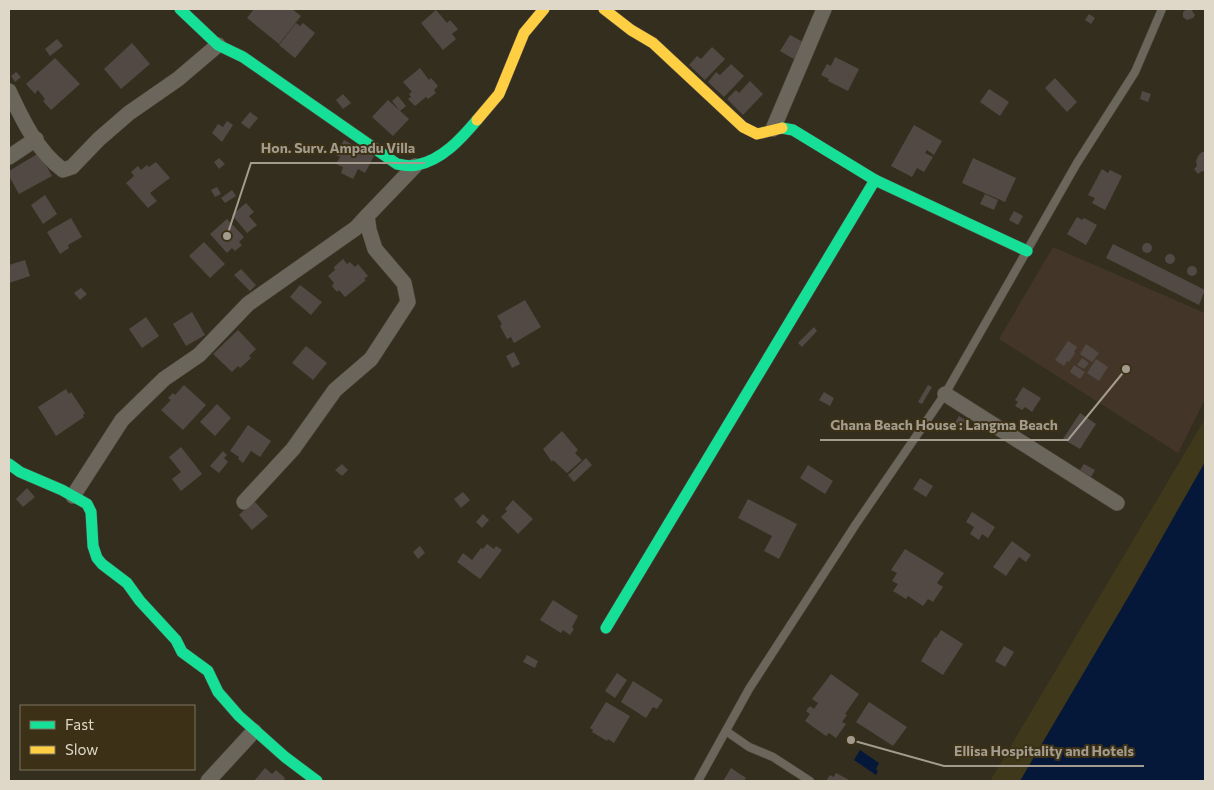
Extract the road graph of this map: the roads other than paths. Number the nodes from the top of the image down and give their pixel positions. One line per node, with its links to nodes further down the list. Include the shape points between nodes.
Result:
1 (180, 9): 6 (street)
2 (544, 9): 11 (street, via 524,33 499,94 453,146 433,160)
3 (604, 9): 8 (street, via 653,43 743,127 756,134)
4 (824, 9): 8 (street)
5 (1162, 9): 14 (lane, via 1135,72 1077,162)
6 (218, 45): 9 (street, via 178,79 129,113 72,167 63,170 52,162); 11 (street, via 243,57 397,164)
7 (9, 90): 9 (street)
8 (773, 129): 12 (street, via 783,126 793,130)
9 (36, 140): 10 (street)
10 (9, 157)
11 (415, 166): 13 (street)
12 (875, 180): 14 (street); 20 (street)
13 (367, 216): 17 (street, via 356,228 248,304 199,355 164,379 122,420); 18 (street, via 375,249 404,284 408,302 372,359 335,390 293,449)
14 (1027, 251): 15 (lane)
15 (945, 394): 19 (street); 22 (lane, via 800,610)
16 (9, 464): 17 (street)
17 (73, 496): 21 (street, via 87,504 91,512 97,558 127,583 176,640 182,652 208,671 218,692)
18 (244, 502)
19 (1117, 503)
20 (606, 628)
21 (254, 731): 23 (street); 24 (street)
22 (726, 731): 25 (lane); 26 (lane)
23 (208, 781)
24 (317, 781)
25 (698, 781)
26 (810, 781)

